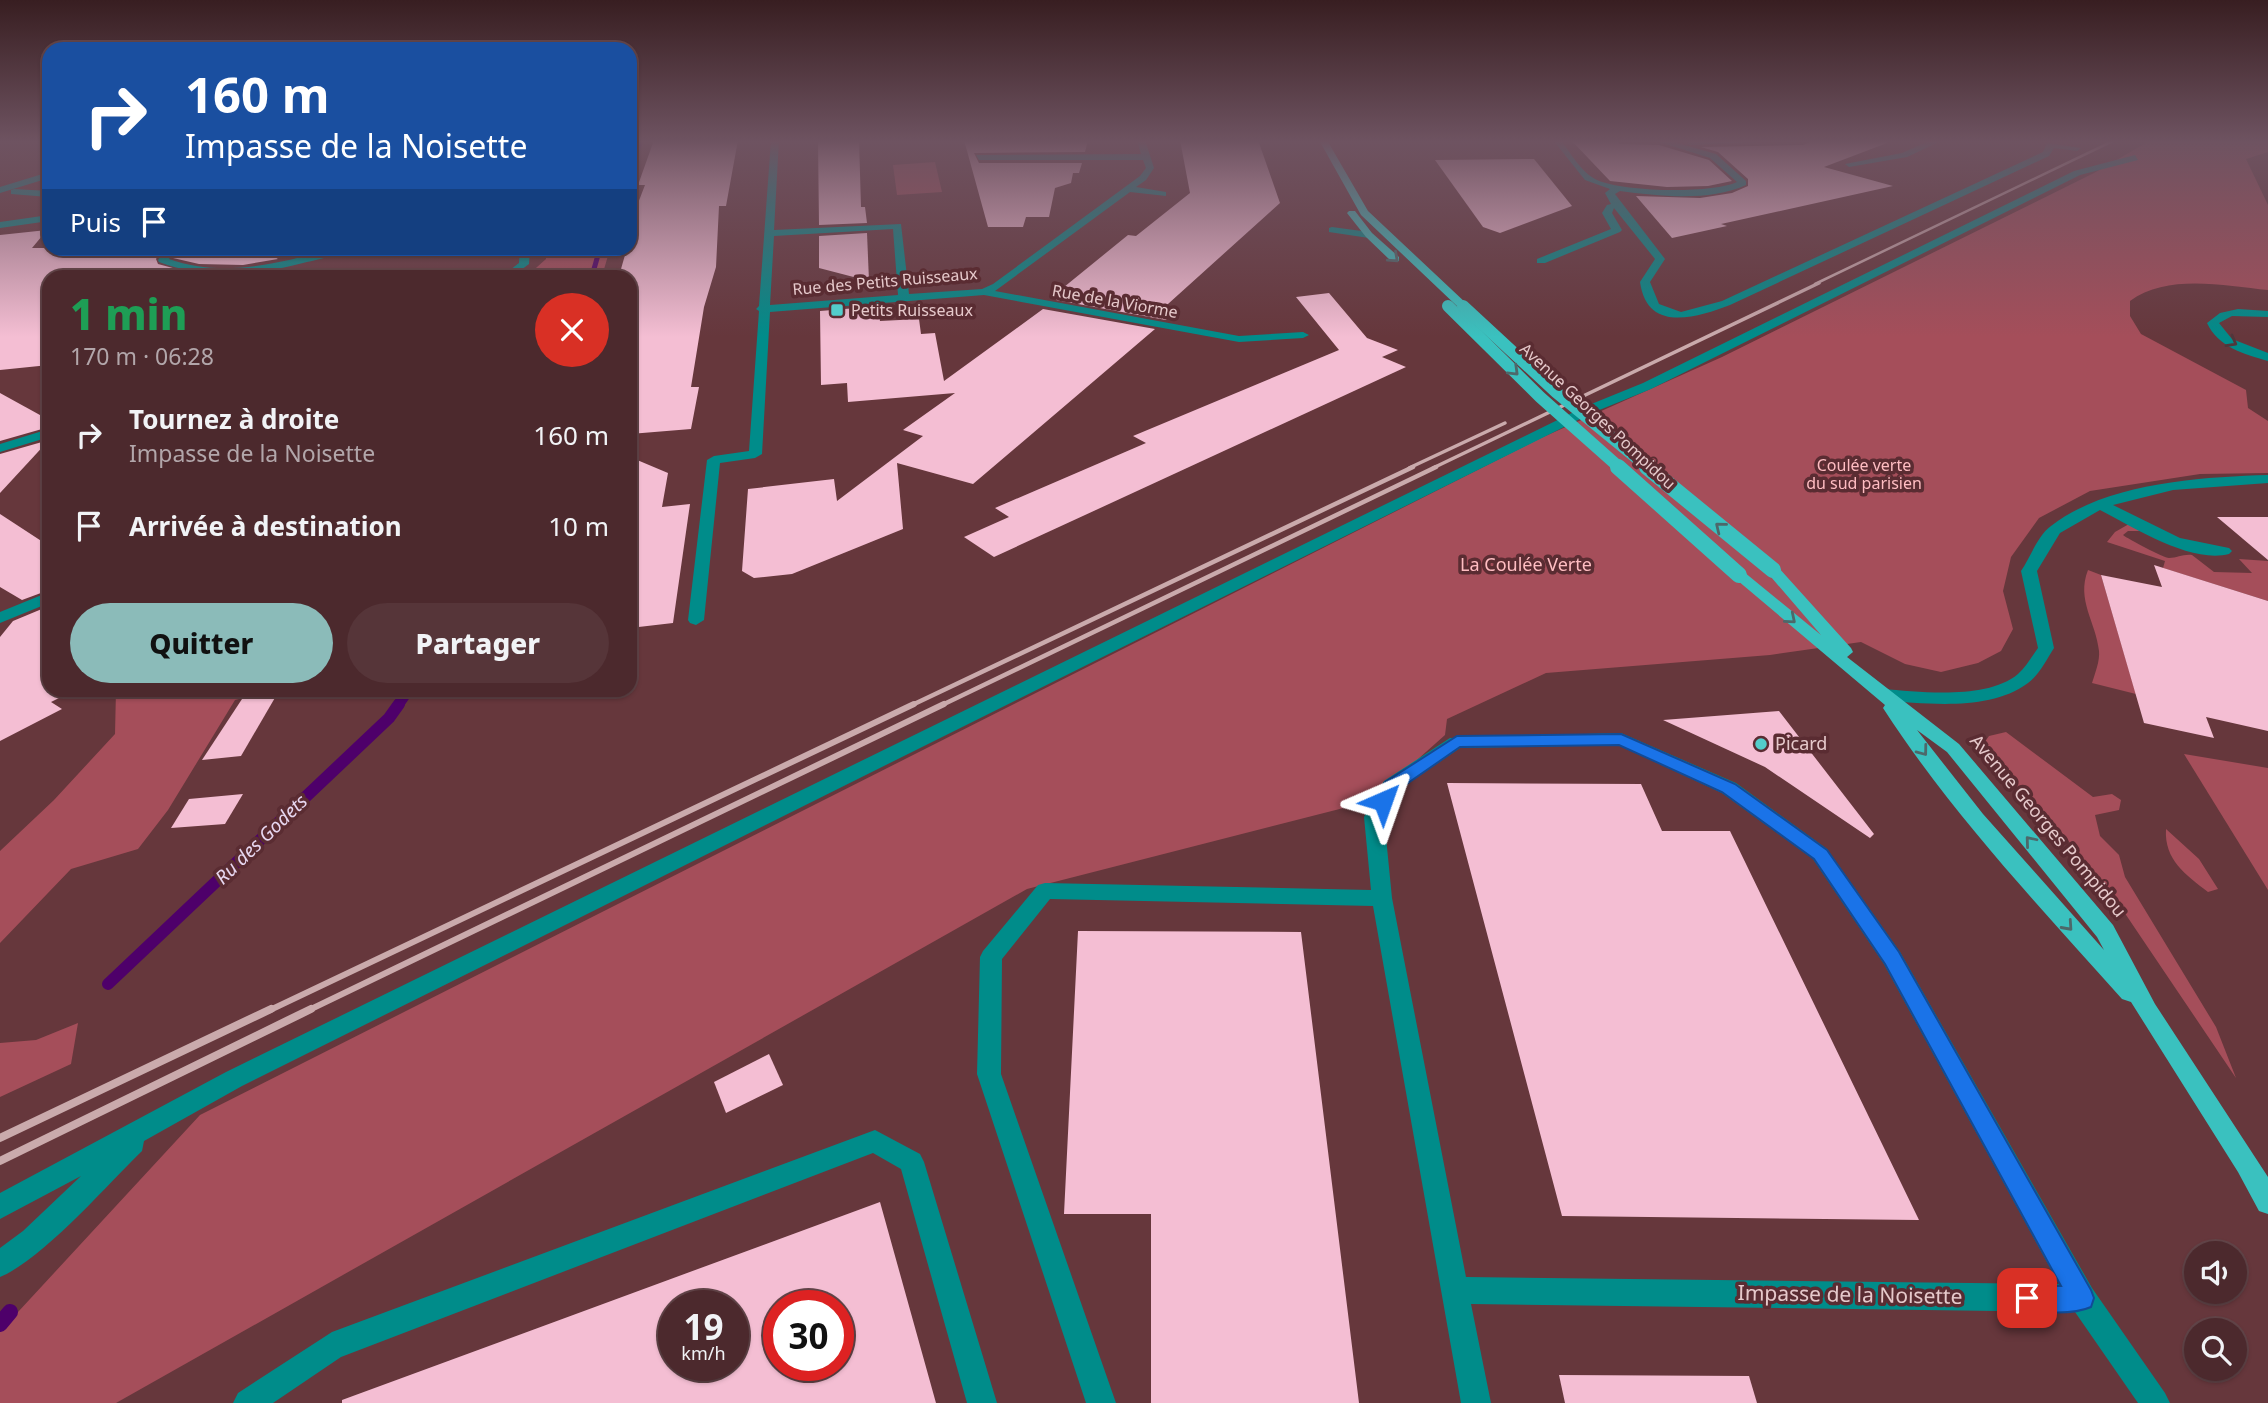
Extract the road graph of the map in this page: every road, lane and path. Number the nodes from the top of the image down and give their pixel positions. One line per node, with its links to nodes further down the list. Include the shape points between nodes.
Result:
1 (770, 205): 12 (street)
2 (1106, 205): 23 (street, Rue des Petits Ruisseaux)
3 (1349, 205): 10 (main road, Avenue Georges Pompidou)
4 (1360, 205): 37 (main road, Avenue Georges Pompidou, one-way to 4, bridge, via 1773,570 1556,392)
5 (1611, 205): 17 (street, via 1607,213 1617,230)
6 (1617, 205): 7 (street, via 1660,258 1644,279 1654,306 1670,314 1691,315)
7 (1935, 205)
8 (2011, 205): 39 (street, via 234,1079)
9 (42, 219): 11 (street)
10 (1356, 219): 13 (main road, Avenue Georges Pompidou); 13 (street, via 1336,229)
11 (0, 225)
12 (768, 233): 24 (street, via 898,226); 25 (street)
13 (1369, 236): 37 (main road, Avenue Georges Pompidou, one-way to 37, bridge, via 1739,575)
14 (166, 256): 19 (street, via 163,260 182,269)
15 (316, 256): 20 (street)
16 (524, 256): 22 (street, via 524,264)
17 (1541, 261)
18 (246, 270): 21 (street)
19 (246, 270)
20 (267, 270)
21 (267, 270)
22 (516, 270)
23 (984, 292): 24 (street, Rue des Petits Ruisseaux); 27 (street, Rue de la Viorme, via 1240,339)
24 (904, 299): 25 (street, Rue des Petits Ruisseaux)
25 (762, 309): 36 (street, via 755,454 714,460)
26 (2268, 314): 28 (street, one-way to 28, via 2230,313 2213,323 2230,342)
27 (1303, 335)
28 (2268, 357)
29 (42, 435): 30 (street)
30 (0, 449)
31 (2268, 479): 32 (street, via 2173,486)
32 (2100, 504): 33 (street, via 2175,542); 37 (street, via 2054,530 2029,572 2046,648 2023,678 1993,692 1942,697)
33 (2224, 551)
34 (42, 600): 35 (street)
35 (0, 618)
36 (696, 620)
37 (1883, 695): 40 (main road, Avenue Georges Pompidou, via 1952,748 2105,931 2147,1011)
38 (1382, 898): 43 (street); 44 (street, via 1374,817 1391,786 1457,742 1621,739 1728,788 1820,854 1892,958); 47 (street, via 1045,891 991,957 989,1074)
39 (154, 1125): 41 (street); 42 (street, via 32,1240)
40 (2268, 1202)
41 (0, 1208)
42 (0, 1264)
43 (1456, 1290): 44 (street, Impasse de la Noisette); 48 (street)
44 (2082, 1298): 49 (street)
45 (248, 1403): 46 (street, via 332,1346 875,1141 911,1162)
46 (982, 1403)
47 (1101, 1403)
48 (1476, 1403)
49 (2155, 1403)

